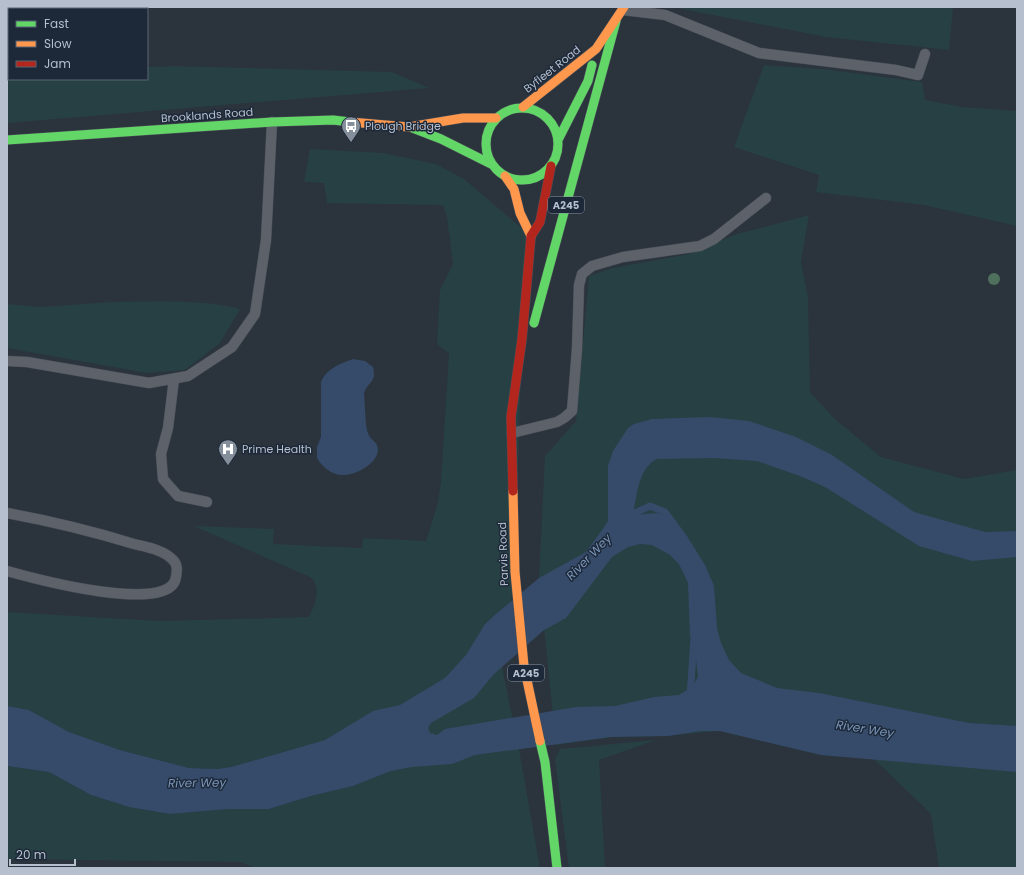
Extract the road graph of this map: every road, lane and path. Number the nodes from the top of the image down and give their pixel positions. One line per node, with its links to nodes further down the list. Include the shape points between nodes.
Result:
1 (8, 7): 3 (street)
2 (623, 8): 4 (main road, Byfleet Road / A245); 6 (lane, via 665,15 758,53 918,75)
3 (7, 21)
4 (616, 21): 5 (main road, Byfleet Road / A245); 20 (main road, A245)
5 (596, 49): 7 (main road, Byfleet Road / A245); 12 (main road, Byfleet Road / A245, via 588,81)
6 (925, 54)
7 (523, 107): 8 (main road, via 513,108); 12 (main road, via 533,109 550,121 556,130)
8 (496, 118): 10 (main road, via 464,118); 13 (main road, via 490,126 485,145)
9 (272, 122): 10 (main road, Brooklands Road, via 333,120); 11 (main road, Brooklands Road); 19 (lane, via 266,240 256,314 232,347 188,376)
10 (408, 127): 13 (main road, via 441,139)
11 (7, 140)
12 (558, 140): 14 (main road, via 557,154)
13 (491, 164): 15 (main road)
14 (551, 166): 15 (main road, via 542,175 530,180 517,180); 17 (main road, Parvis Road / A245, via 540,222)
15 (505, 176): 17 (main road, via 514,189 520,213)
16 (766, 198): 21 (lane, via 714,239 700,246 623,257 592,266 582,274 579,285 572,411 556,422)
17 (531, 236): 20 (main road, Parvis Road / A245)
18 (7, 361): 19 (lane, via 27,362 142,383)
19 (174, 379): 22 (lane, via 168,428 161,454 163,479 178,496)
20 (515, 390): 21 (main road, Parvis Road / A245)
21 (512, 433): 25 (main road, Parvis Road / A245, via 515,572 524,666 545,762)
22 (207, 502)
23 (7, 513): 24 (lane, via 95,532 158,551 173,560 177,568 176,580 169,588 156,594 132,595 84,589)
24 (7, 571)
25 (557, 868)

